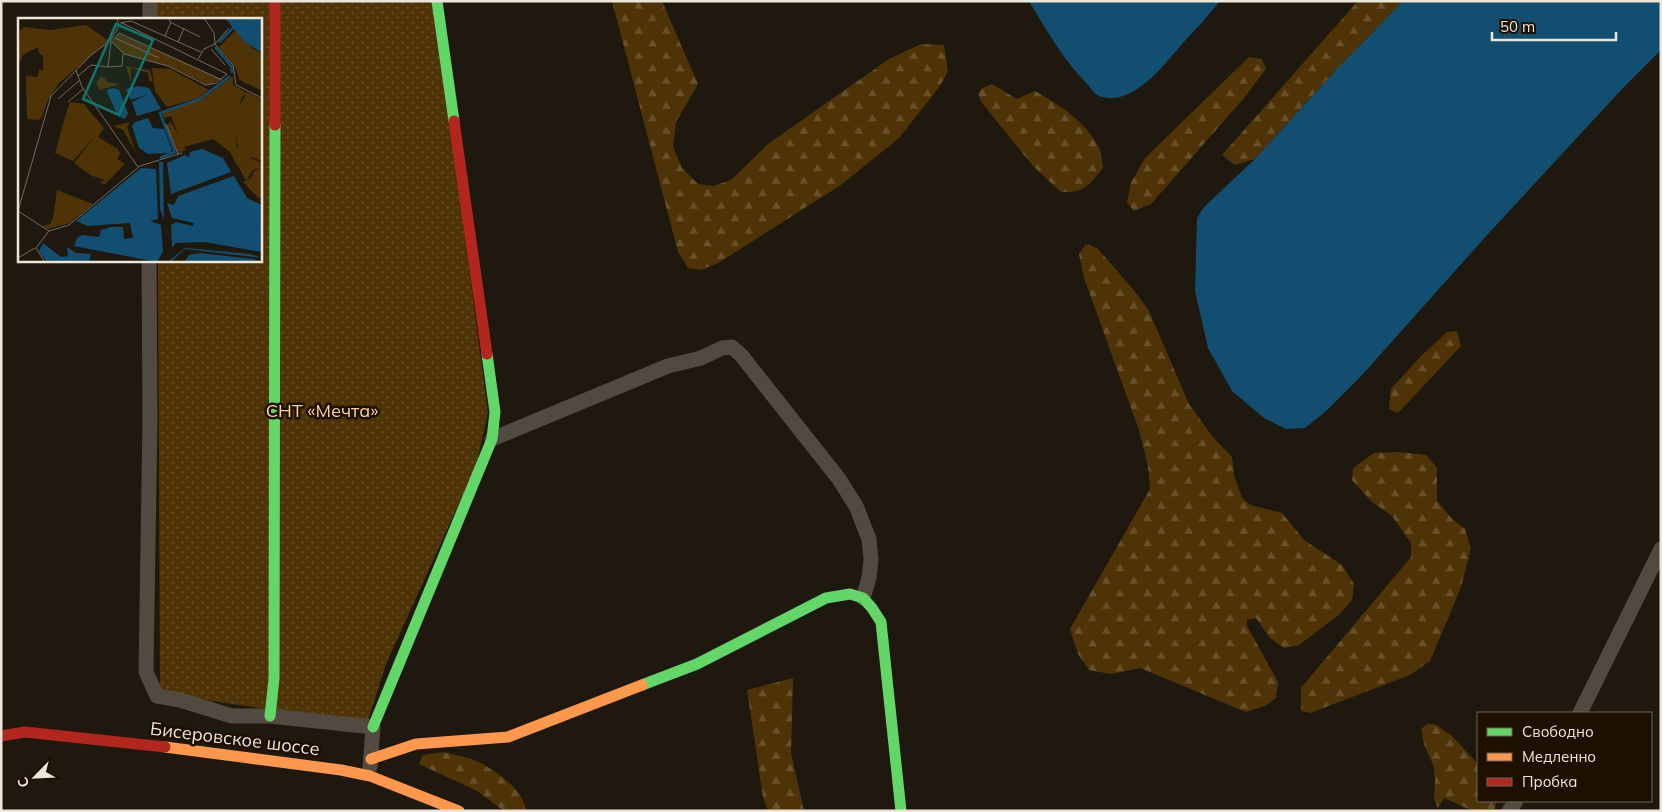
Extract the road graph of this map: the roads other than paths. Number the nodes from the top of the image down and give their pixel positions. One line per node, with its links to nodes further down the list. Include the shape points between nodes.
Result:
1 (150, 1): 4 (street)
2 (275, 1): 10 (street, via 274,679)
3 (436, 1): 6 (street, via 495,412)
4 (150, 18)
5 (149, 261): 10 (street, via 146,672 158,696 232,716)
6 (492, 439): 8 (street, via 668,366 732,347 839,480 856,506 869,539 871,559); 11 (street)
7 (1661, 549): 9 (street)
8 (863, 598): 13 (street, via 850,594 826,598 697,664 508,737 416,744); 16 (street, via 881,622)
9 (1580, 712)
10 (270, 716): 11 (street)
11 (373, 727): 13 (street)
12 (1, 736): 14 (street, Бисеровское шоссе, via 25,732 200,751)
13 (371, 759): 14 (street)
14 (370, 776): 15 (street, Бисеровское шоссе)
15 (459, 811)
16 (901, 811)

